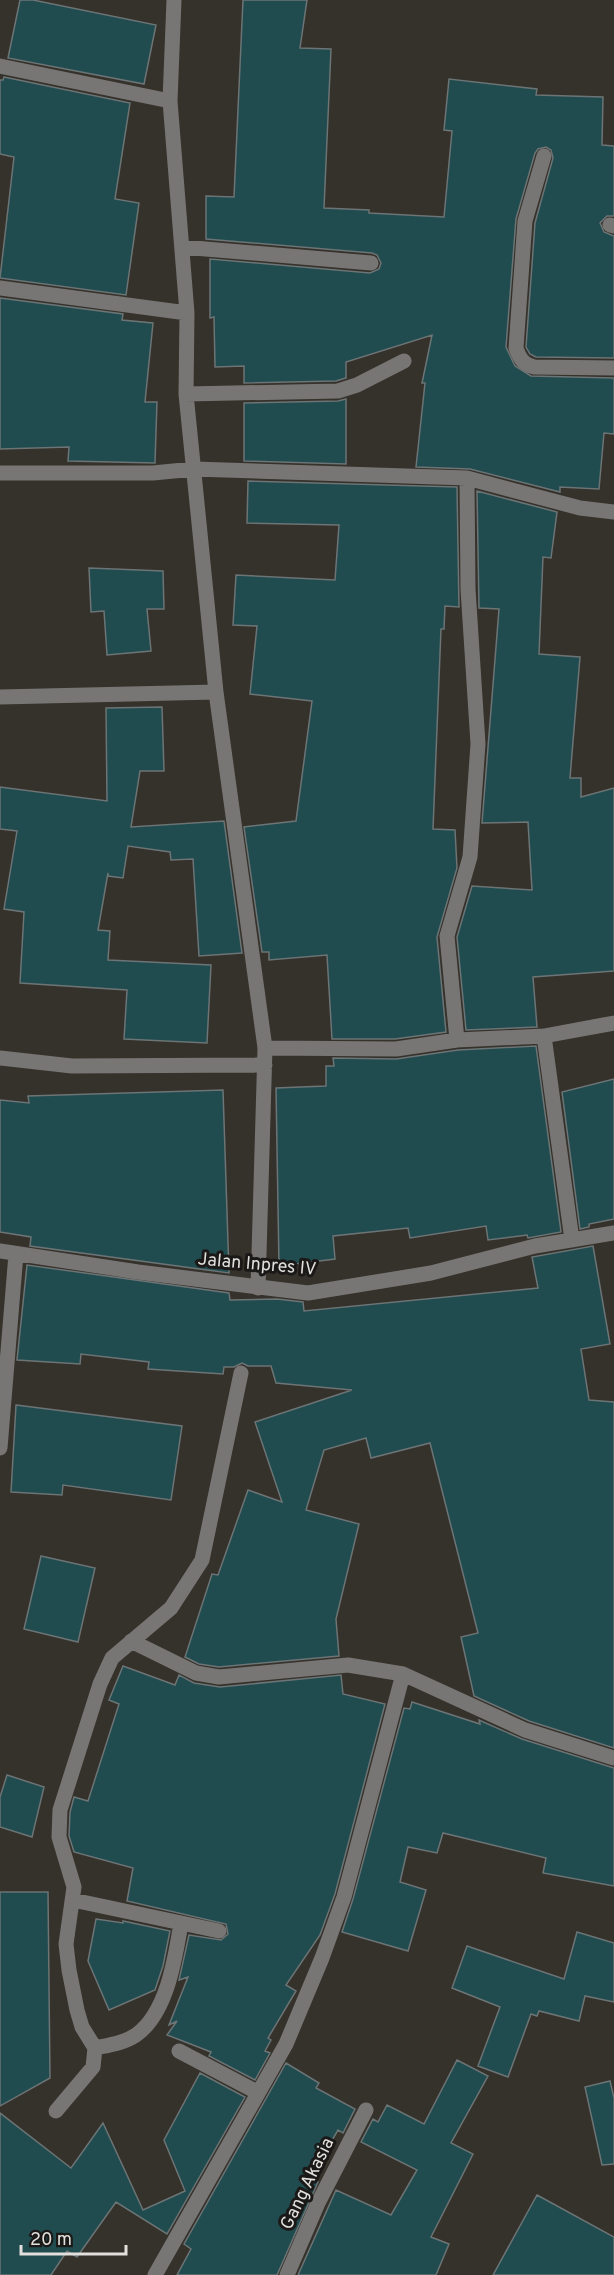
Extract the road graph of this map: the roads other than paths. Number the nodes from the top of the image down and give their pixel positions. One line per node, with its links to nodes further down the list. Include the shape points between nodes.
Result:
1 (174, 0): 3 (street)
2 (0, 66): 3 (street)
3 (170, 101): 5 (street)
4 (543, 156): 10 (street, via 525,221 516,348 520,359 534,367)
5 (182, 247): 6 (street); 8 (street)
6 (371, 263)
7 (0, 288): 8 (street)
8 (187, 313): 11 (street)
9 (404, 361): 11 (street, via 338,391)
10 (614, 369)
11 (186, 394): 12 (street)
12 (194, 469): 13 (street, via 153,473); 14 (street); 16 (street)
13 (0, 473)
14 (467, 478): 15 (street, via 580,508); 20 (street, via 468,589 478,744 470,858 447,936)
15 (614, 512)
16 (216, 692): 17 (street); 21 (street)
17 (0, 697)
18 (614, 1023): 19 (street)
19 (544, 1036): 20 (street); 25 (street)
20 (457, 1040): 21 (street, via 396,1049)
21 (265, 1048): 23 (street)
22 (0, 1058): 23 (street, via 72,1066)
23 (265, 1065): 28 (street)
24 (614, 1233): 25 (street, Jalan Inpres IV)
25 (572, 1240): 28 (street, Jalan Inpres IV, via 431,1273 309,1293)
26 (0, 1251): 27 (street, Jalan Inpres IV)
27 (16, 1254): 28 (street, Jalan Inpres IV); 30 (street)
28 (258, 1288)
29 (241, 1374): 31 (street, via 202,1560 171,1608)
30 (0, 1448)
31 (131, 1641): 32 (street, via 196,1673 219,1677 348,1665); 34 (street, via 112,1658 100,1684 60,1810 59,1837 74,1887)
32 (403, 1674): 33 (street, via 525,1730); 39 (street, via 344,1897 286,2044)
33 (614, 1758)
34 (73, 1900): 35 (street); 37 (street, via 66,1944 69,1970 76,2010)
35 (181, 1923): 36 (street); 37 (street, via 172,1975 150,2023 122,2042)
36 (219, 1931)
37 (95, 2048): 41 (street, via 93,2067)
38 (179, 2051): 39 (street)
39 (257, 2092): 42 (street)
40 (366, 2110): 43 (street, Gang Akasia, via 318,2203)
41 (56, 2111)
42 (155, 2275)
43 (287, 2275)

